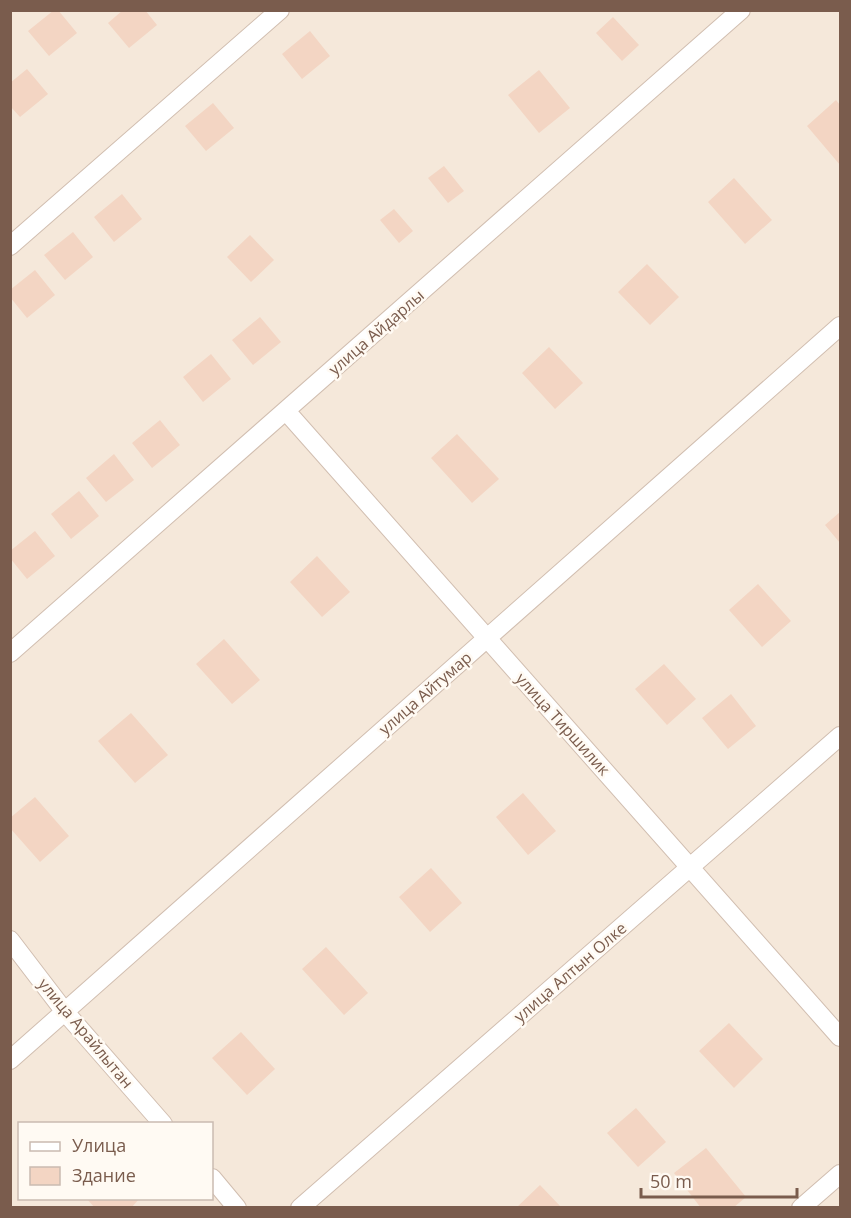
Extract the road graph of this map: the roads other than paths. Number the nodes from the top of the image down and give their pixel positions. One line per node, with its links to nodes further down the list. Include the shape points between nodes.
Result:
1 (280, 10): 3 (street)
2 (741, 10): 5 (street, улица Айдарлы)
3 (10, 246)
4 (840, 326): 6 (street, улица Айтумар)
5 (286, 411): 6 (street, улица Тиршилик); 7 (street, улица Айдарлы)
6 (487, 638): 9 (street, улица Тиршилик); 11 (street, улица Айтумар)
7 (10, 653)
8 (840, 736): 9 (street, улица Алтын Олке)
9 (690, 867): 12 (street, улица Тиршилик); 18 (street, улица Алтын Олке)
10 (10, 940): 11 (street, улица Арайлытан)
11 (65, 1012): 13 (street, улица Айтумар); 14 (street, улица Арайлытан)
12 (840, 1037)
13 (10, 1060)
14 (162, 1122)
15 (840, 1174): 19 (street)
16 (213, 1179): 17 (street)
17 (237, 1208)
18 (300, 1208)
19 (801, 1208)

